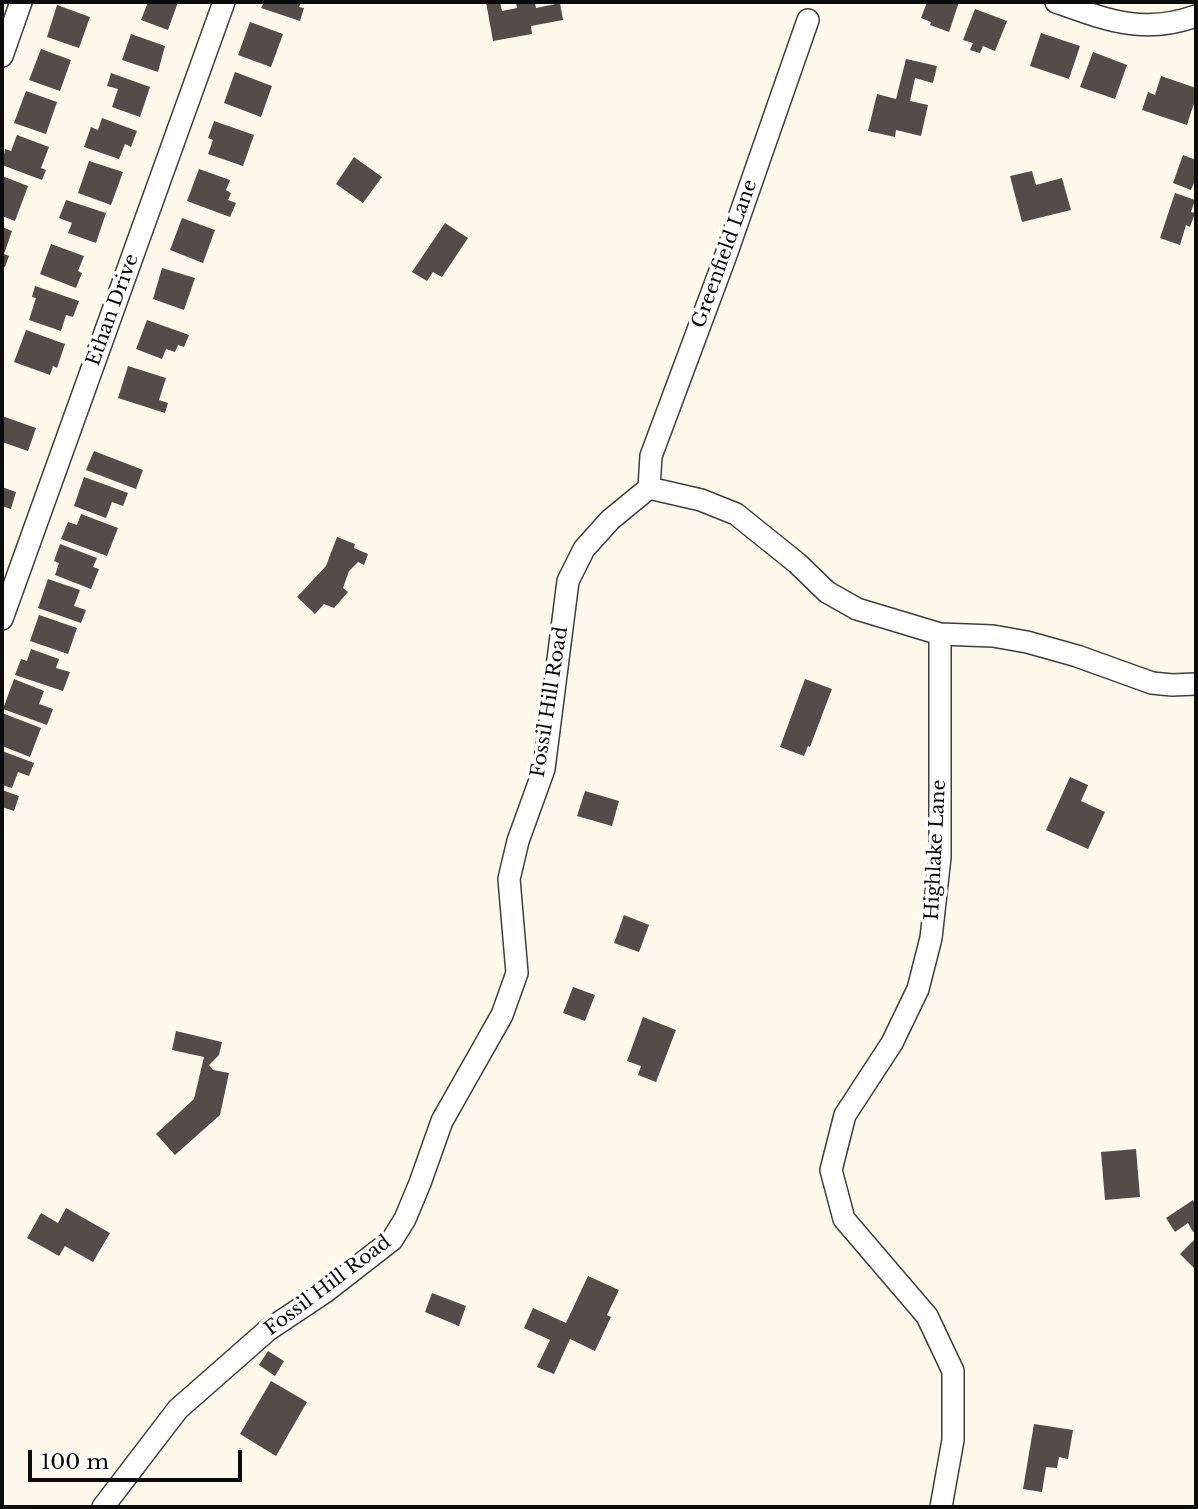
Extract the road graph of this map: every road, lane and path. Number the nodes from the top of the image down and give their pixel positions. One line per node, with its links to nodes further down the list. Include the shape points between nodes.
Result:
1 (21, 2): 6 (street)
2 (224, 2): 8 (street, Ethan Drive)
3 (1056, 2): 4 (street, via 1141,26)
4 (1196, 16)
5 (808, 20): 7 (street, Greenfield Lane, via 651,456)
6 (2, 56)
7 (649, 488): 9 (street, via 736,514 827,592 857,609); 11 (street, Fossil Hill Road, via 592,540 568,581 544,769 509,879 517,972 502,1015 442,1121 405,1219 392,1240 268,1330 178,1409)
8 (2, 619)
9 (940, 634): 10 (street, via 1016,640 1152,683); 12 (street, Highlake Lane, via 940,857 931,938 918,989 892,1043 845,1115 831,1170 844,1219 927,1316 953,1371 953,1440)
10 (1196, 684)
11 (103, 1507)
12 (941, 1507)

